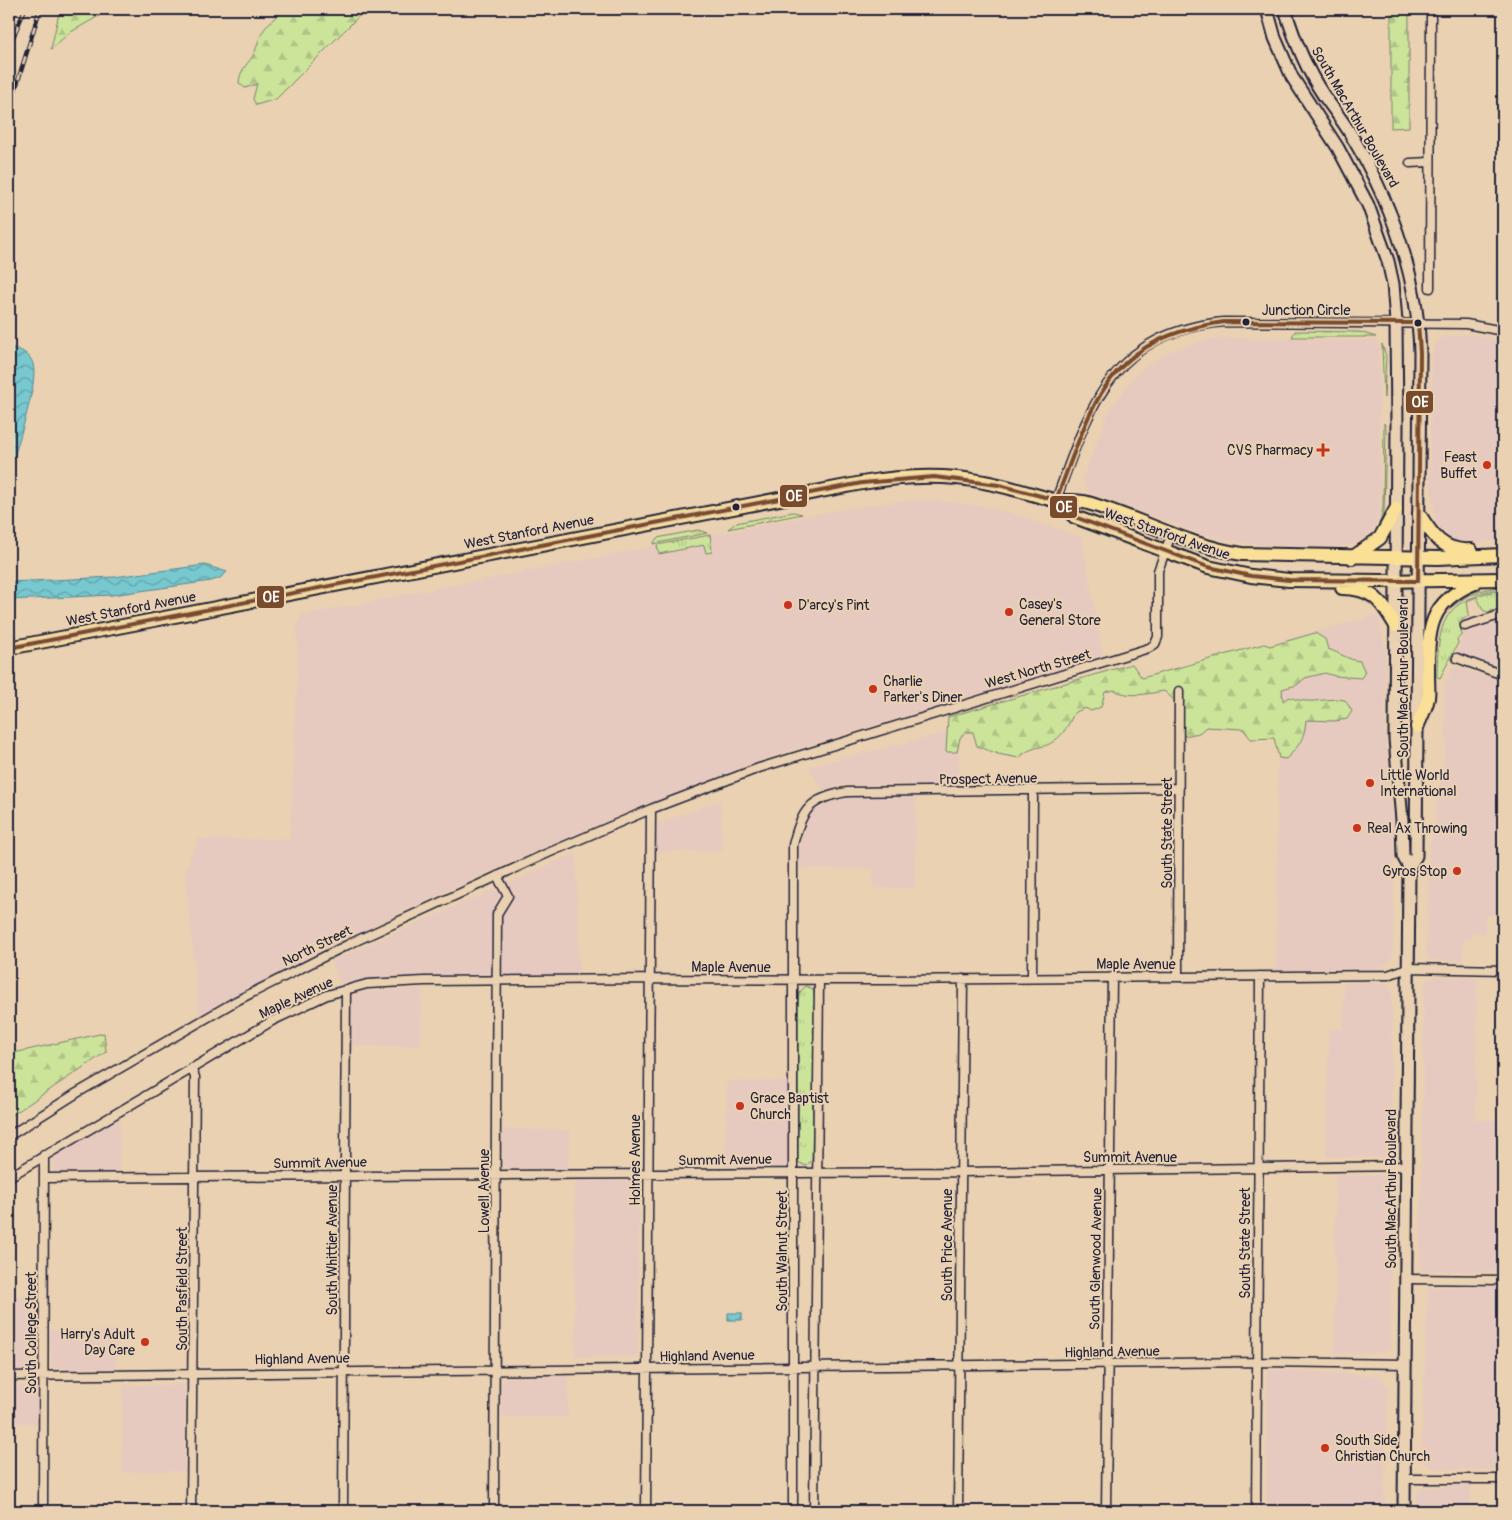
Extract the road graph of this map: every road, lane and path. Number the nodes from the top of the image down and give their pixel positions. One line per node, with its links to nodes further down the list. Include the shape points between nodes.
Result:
1 (1267, 9): 7 (main road, South MacArthur Boulevard, via 1292,77 1342,154 1368,205 1388,261)
2 (1285, 9): 8 (main road, South MacArthur Boulevard, via 1311,73 1354,139 1388,206 1404,253)
3 (1431, 9): 4 (street)
4 (1430, 162): 5 (street); 6 (street)
5 (1410, 163)
6 (1430, 288)
7 (1396, 322): 8 (street, Junction Circle); 10 (street, Junction Circle, via 1224,322 1200,324 1153,341 1130,357 1101,391); 11 (main road, South MacArthur Boulevard)
8 (1418, 323): 9 (street, Junction Circle, via 1476,325); 12 (main road, South MacArthur Boulevard)
9 (1503, 331)
10 (1056, 500): 13 (main road, West Stanford Avenue, via 1086,503); 15 (main road, West Stanford Avenue, via 1075,517); 27 (main road, West Stanford Avenue, via 963,479 878,480)
11 (1396, 509): 17 (main road, via 1380,538); 18 (main road, South MacArthur Boulevard)
12 (1419, 514): 14 (main road, via 1434,537 1448,547 1464,551); 19 (main road, South MacArthur Boulevard)
13 (1171, 535): 15 (street, West North Street); 17 (main road, West Stanford Avenue, via 1216,550 1242,554)
14 (1503, 548)
15 (1164, 552): 21 (main road, West Stanford Avenue, via 1231,572); 34 (street, West North Street, via 1158,581 1158,637 1149,648 848,739)
16 (1503, 555): 19 (main road, West Stanford Avenue)
17 (1352, 558): 18 (main road, West Stanford Avenue)
18 (1396, 558): 19 (main road, West Stanford Avenue); 22 (main road, South MacArthur Boulevard)
19 (1418, 558): 23 (main road, South MacArthur Boulevard)
20 (1499, 579): 23 (main road, West Stanford Avenue); 31 (main road, via 1476,583 1453,594 1439,607 1428,642 1428,698)
21 (1289, 580): 22 (main road, West Stanford Avenue); 25 (main road, via 1302,588 1362,590 1380,602)
22 (1396, 581): 23 (main road, West Stanford Avenue); 25 (main road, South MacArthur Boulevard)
23 (1418, 581): 31 (main road, South MacArthur Boulevard)
24 (1503, 614): 26 (street)
25 (1396, 626): 36 (main road, South MacArthur Boulevard, via 1395,739 1402,856)
26 (1465, 626)
27 (9, 648)
28 (1457, 658): 29 (street)
29 (1503, 675)
30 (1179, 691): 32 (street, South State Street)
31 (1417, 727): 36 (main road, South MacArthur Boulevard, via 1416,856)
32 (1179, 788): 33 (street, Prospect Avenue); 40 (street, South State Street)
33 (1033, 791): 35 (street, Prospect Avenue, via 847,792 818,799); 43 (street)
34 (651, 809): 37 (street, North Street); 44 (street, Holmes Avenue)
35 (804, 812): 47 (street, South Walnut Street, via 794,845)
36 (1409, 866): 38 (main road, South MacArthur Boulevard)
37 (497, 876): 46 (street, Lowell Avenue, via 508,896 497,914); 51 (street, North Street, via 347,945 236,1001)
38 (1408, 968): 39 (street, Maple Avenue); 41 (street, Maple Avenue, via 1388,975); 53 (main road, South MacArthur Boulevard)
39 (1503, 970)
40 (1178, 976): 41 (street, Maple Avenue); 42 (street, Maple Avenue)
41 (1260, 976): 54 (street, South State Street)
42 (1112, 977): 43 (street, Maple Avenue); 55 (street, South Glenwood Avenue)
43 (1032, 978): 45 (street, Maple Avenue)
44 (648, 979): 46 (street, Maple Avenue); 47 (street, Maple Avenue); 59 (street, Holmes Avenue)
45 (963, 979): 48 (street, Maple Avenue); 58 (street, South Price Avenue)
46 (497, 980): 49 (street, Maple Avenue, via 382,983); 60 (street, Lowell Avenue)
47 (794, 980): 48 (street, Maple Avenue); 56 (street, South Walnut Street)
48 (819, 980): 57 (street)
49 (346, 989): 50 (street, Maple Avenue, via 272,1021); 61 (street, South Whittier Avenue)
50 (191, 1068): 52 (street, Maple Avenue); 63 (street, South Pasfield Street, via 195,1077)
51 (9, 1136)
52 (44, 1155): 62 (street, Maple Avenue); 64 (street, South College Street)
53 (1406, 1166): 54 (street, Summit Avenue); 65 (main road, South MacArthur Boulevard)
54 (1258, 1168): 55 (street, Summit Avenue); 67 (street, South State Street)
55 (1109, 1169): 58 (street, Summit Avenue); 69 (street, South Glenwood Avenue)
56 (794, 1172): 57 (street, Summit Avenue); 59 (street, Summit Avenue); 72 (street, South Walnut Street)
57 (816, 1172): 58 (street, Summit Avenue); 71 (street)
58 (960, 1172): 70 (street, South Price Avenue)
59 (647, 1174): 60 (street, Summit Avenue); 73 (street, Holmes Avenue)
60 (496, 1175): 61 (street, Summit Avenue); 74 (street, Lowell Avenue)
61 (345, 1176): 63 (street, Summit Avenue); 75 (street, South Whittier Avenue)
62 (9, 1177)
63 (195, 1177): 64 (street, Summit Avenue); 76 (street, South Pasfield Street)
64 (44, 1178): 77 (street, South College Street)
65 (1405, 1279): 66 (street); 68 (main road, South MacArthur Boulevard)
66 (1503, 1280)
67 (1257, 1362): 68 (street, Highland Avenue); 69 (street, Highland Avenue); 90 (street, South State Street)
68 (1406, 1364): 79 (main road, South MacArthur Boulevard)
69 (1107, 1365): 70 (street, Highland Avenue); 89 (street, South Glenwood Avenue)
70 (958, 1366): 71 (street, Highland Avenue); 88 (street, South Price Avenue)
71 (814, 1367): 72 (street, Highland Avenue); 87 (street)
72 (794, 1368): 73 (street, Highland Avenue); 86 (street, South Walnut Street)
73 (646, 1369): 74 (street, Highland Avenue); 85 (street, Holmes Avenue)
74 (496, 1370): 75 (street, Highland Avenue); 84 (street, Lowell Avenue)
75 (344, 1371): 76 (street, Highland Avenue); 83 (street, South Whittier Avenue)
76 (193, 1373): 77 (street, Highland Avenue); 82 (street, South Pasfield Street)
77 (44, 1375): 78 (street, Highland Avenue); 81 (street, South College Street)
78 (9, 1376)
79 (1404, 1479): 80 (street); 91 (main road, South MacArthur Boulevard)
80 (1503, 1479)
81 (43, 1511)
82 (191, 1511)
83 (343, 1511)
84 (494, 1511)
85 (646, 1511)
86 (793, 1511)
87 (814, 1511)
88 (958, 1511)
89 (1106, 1511)
90 (1256, 1511)
91 (1404, 1511)

